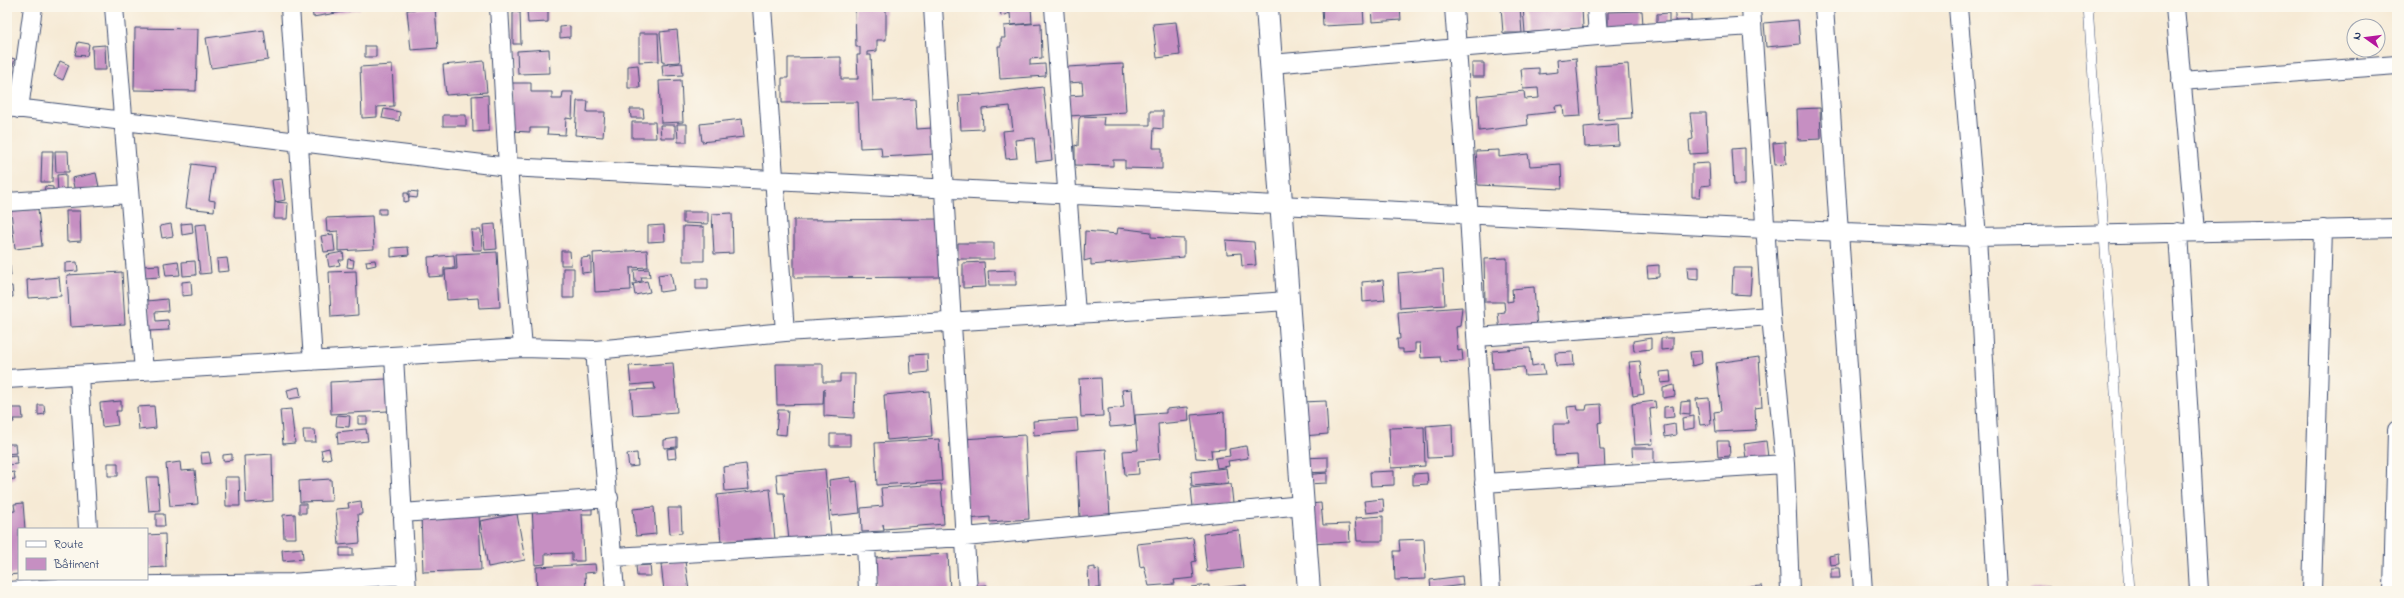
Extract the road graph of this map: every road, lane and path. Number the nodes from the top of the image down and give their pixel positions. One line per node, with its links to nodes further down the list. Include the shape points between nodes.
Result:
1 (33, 7): 22 (street)
2 (114, 7): 23 (street)
3 (290, 7): 24 (street)
4 (499, 7): 25 (street)
5 (762, 7): 26 (street)
6 (934, 7): 27 (street)
7 (1054, 7): 29 (street)
8 (1267, 7): 19 (street)
9 (1454, 7): 18 (street)
10 (1596, 7): 17 (street)
11 (1751, 7): 16 (street)
12 (1824, 7): 36 (street)
13 (1958, 7): 39 (street)
14 (2088, 7): 38 (lane)
15 (2174, 7): 21 (street)
16 (1752, 26): 17 (street); 34 (street)
17 (1598, 36): 18 (street)
18 (1458, 48): 19 (street); 32 (street)
19 (1271, 64): 31 (street)
20 (2397, 65): 21 (street)
21 (2180, 82): 37 (street)
22 (13, 108): 23 (street)
23 (125, 121): 24 (street); 28 (street)
24 (299, 142): 25 (street); 49 (street)
25 (508, 167): 26 (street); 46 (street)
26 (773, 180): 27 (street); 44 (street)
27 (945, 188): 29 (street); 43 (street)
28 (129, 194): 30 (street); 50 (street)
29 (1066, 195): 31 (street); 41 (street)
30 (7, 202)
31 (1281, 204): 32 (street); 40 (street)
32 (1469, 215): 34 (street); 45 (street)
33 (2397, 228): 35 (street)
34 (1766, 229): 36 (street); 42 (street)
35 (2323, 229): 37 (street); 77 (street)
36 (1838, 232): 39 (street); 73 (street)
37 (2186, 232): 38 (street); 76 (street)
38 (2104, 236): 39 (street); 75 (lane)
39 (1977, 237): 74 (street)
40 (1288, 301): 41 (street); 57 (street)
41 (1076, 314): 43 (street)
42 (1771, 316): 45 (street); 54 (street)
43 (952, 322): 44 (street); 60 (street)
44 (785, 332): 47 (street)
45 (1477, 337): 55 (street)
46 (523, 348): 47 (street); 48 (street)
47 (595, 350): 56 (street)
48 (394, 356): 49 (street); 58 (street)
49 (314, 361): 50 (street)
50 (144, 371): 51 (street)
51 (79, 375): 52 (street); 59 (street)
52 (7, 379)
53 (2397, 430): 78 (street)
54 (1785, 464): 55 (street); 72 (street)
55 (1484, 483): 71 (street)
56 (609, 498): 58 (street); 62 (street)
57 (1303, 504): 60 (street); 70 (street)
58 (402, 513): 63 (street)
59 (88, 528)
60 (965, 537): 61 (street); 69 (street)
61 (866, 543): 62 (street); 68 (street)
62 (614, 558): 67 (street)
63 (406, 583): 65 (street)
64 (91, 585): 65 (street); 66 (street)
65 (292, 587)
66 (7, 590)
67 (615, 591)
68 (868, 591)
69 (968, 591)
70 (1309, 591)
71 (1491, 591)
72 (1790, 591)
73 (1863, 591)
74 (1997, 591)
75 (2129, 591)
76 (2200, 591)
77 (2312, 591)
78 (2393, 591)

